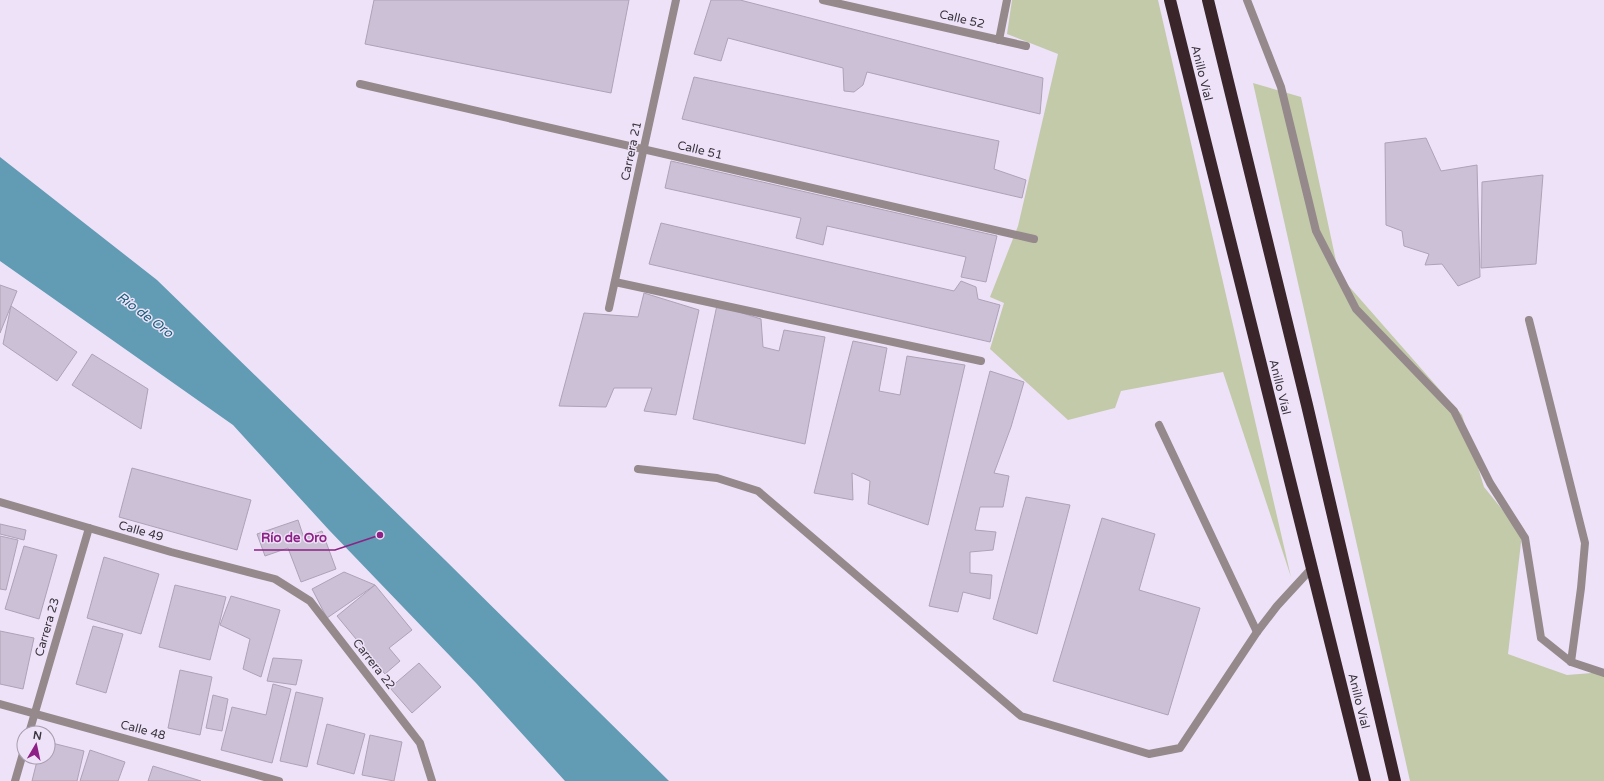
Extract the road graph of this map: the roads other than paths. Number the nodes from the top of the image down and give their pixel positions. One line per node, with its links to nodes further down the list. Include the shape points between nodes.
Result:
1 (676, 0): 12 (street, Carrera 21)
2 (823, 0): 8 (street, Calle 52)
3 (864, 0): 8 (street)
4 (1007, 0): 9 (street)
5 (1170, 0): 22 (highway, Anillo Víal)
6 (1208, 0): 35 (highway, Anillo Víal)
7 (1247, 0): 25 (street, via 1281,87 1316,231 1356,309 1454,410 1490,483 1525,538 1541,638)
8 (862, 9): 9 (street, Calle 52)
9 (999, 40): 10 (street, Calle 52)
10 (1026, 46)
11 (360, 84): 12 (street, Calle 51)
12 (644, 149): 13 (street, Calle 51); 14 (street, Carrera 21)
13 (1034, 239)
14 (615, 282): 15 (street, Carrera 21); 17 (street)
15 (609, 308)
16 (1530, 320): 25 (street, via 1585,543)
17 (981, 361)
18 (1158, 425): 24 (street)
19 (638, 469): 24 (street, via 717,478 758,491 1021,716 1149,754 1180,748)
20 (0, 502): 21 (street, Calle 49)
21 (89, 528): 23 (street, Calle 49); 28 (street, Carrera 23)
22 (1311, 569): 24 (street); 34 (highway, Anillo Víal)
23 (276, 579): 33 (street, Carrera 22, via 310,601 420,743)
24 (1257, 632)
25 (1570, 662): 26 (street)
26 (1604, 673)
27 (0, 704): 28 (street, Calle 48)
28 (34, 714): 29 (street, Carrera 23); 32 (street, Calle 48, via 144,742)
29 (31, 725)
30 (20, 765): 31 (street)
31 (15, 781)
32 (279, 781)
33 (432, 781)
34 (1365, 781)
35 (1395, 781)

